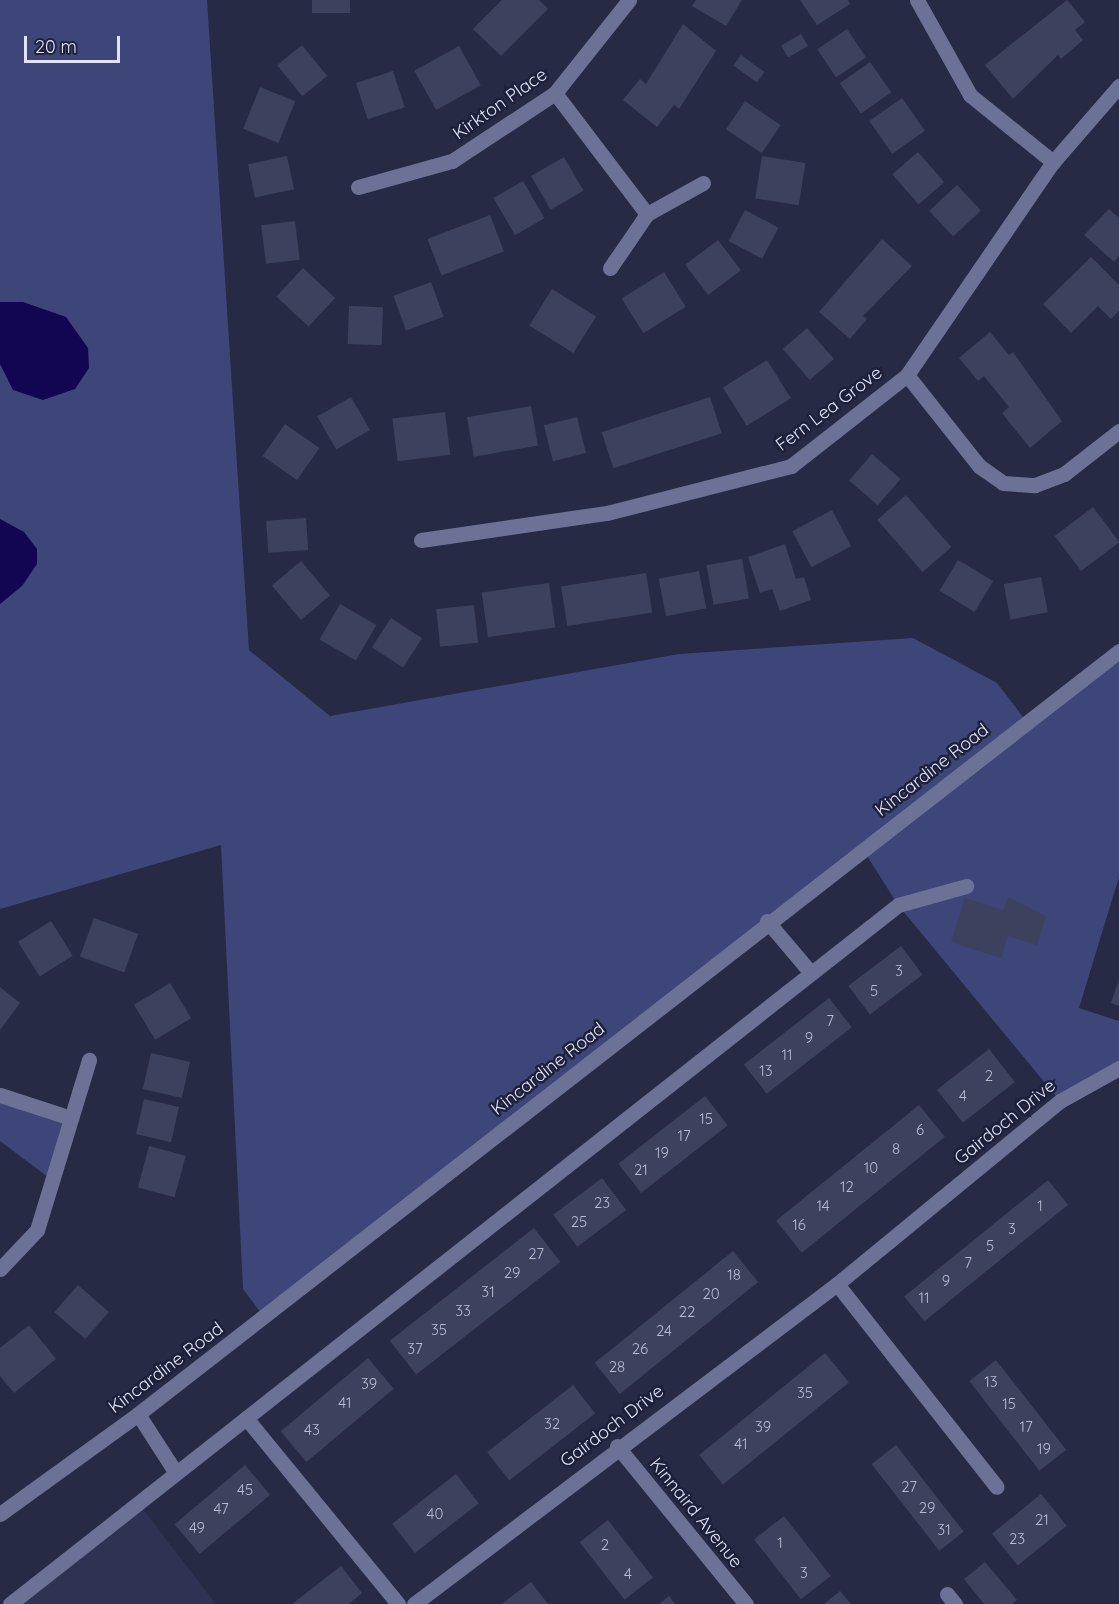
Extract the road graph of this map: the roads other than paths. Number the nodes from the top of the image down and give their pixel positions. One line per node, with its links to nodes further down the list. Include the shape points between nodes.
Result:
1 (629, 0): 4 (street, Kirkton Place)
2 (917, 0): 5 (street, via 970,95)
3 (1119, 86): 5 (street, Fern Lea Grove)
4 (555, 93): 7 (street, Kirkton Place, via 452,161); 8 (street)
5 (1053, 162): 10 (street, Fern Lea Grove)
6 (703, 183): 8 (street)
7 (358, 188)
8 (647, 214): 9 (street)
9 (610, 268)
10 (907, 375): 11 (street, via 979,466 1004,483 1035,485 1064,474); 12 (street, Fern Lea Grove, via 791,466 607,513)
11 (1119, 431)
12 (421, 540)
13 (1119, 651): 15 (street, Kincardine Road)
14 (966, 886): 16 (street, via 898,905)
15 (767, 921): 16 (street); 23 (street, Kincardine Road)
16 (811, 973): 24 (street)
17 (89, 1060): 20 (street)
18 (1119, 1068): 22 (street, Gairdoch Drive, via 1060,1101)
19 (0, 1095): 20 (street)
20 (71, 1118): 21 (street, via 37,1230)
21 (0, 1269)
22 (837, 1284): 25 (street, Gairdoch Drive); 27 (street)
23 (138, 1414): 26 (street); 28 (street, Kincardine Road)
24 (246, 1418): 26 (street); 31 (street)
25 (617, 1446): 29 (street, Gairdoch Drive); 32 (street, Kinnaird Avenue)
26 (176, 1473): 30 (street)
27 (997, 1487)
28 (0, 1515)
29 (419, 1602)
30 (10, 1604)
31 (398, 1604)
32 (746, 1604)

